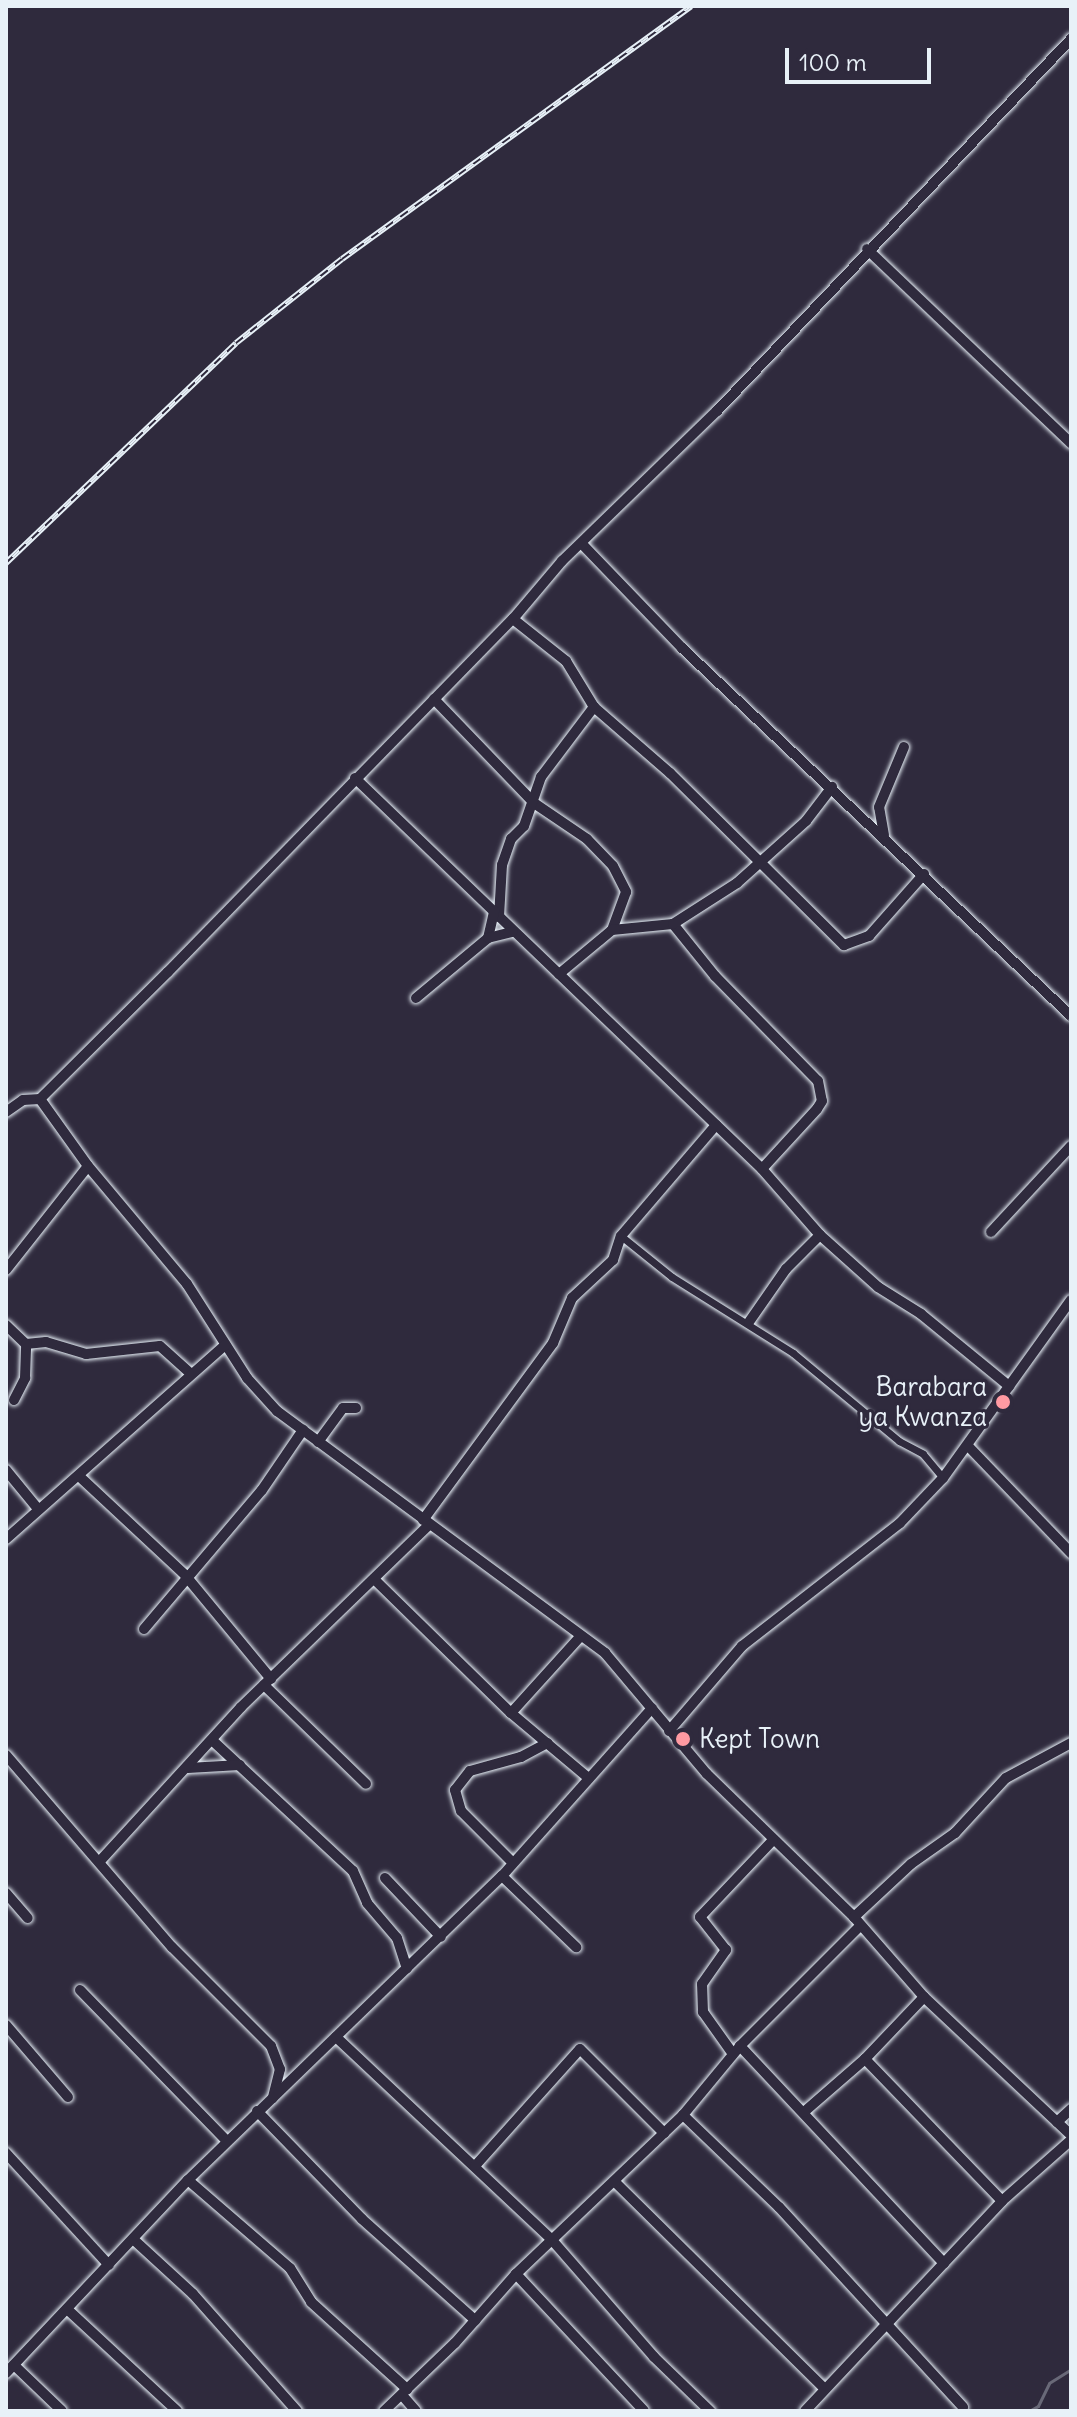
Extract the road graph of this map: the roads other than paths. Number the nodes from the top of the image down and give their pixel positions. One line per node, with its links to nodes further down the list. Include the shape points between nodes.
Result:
1 (1071, 39): 2 (street)
2 (867, 249): 3 (street); 4 (street, via 717,411)
3 (1071, 443)
4 (582, 544): 5 (street); 10 (street, via 682,648)
5 (513, 619): 6 (street); 7 (street, via 566,661)
6 (434, 699): 9 (street); 11 (street)
7 (594, 707): 11 (street, via 541,777); 13 (street, via 670,773)
8 (904, 747): 12 (street, via 879,807)
9 (355, 778): 15 (street); 23 (street)
10 (832, 787): 12 (street); 13 (street, via 806,821)
11 (534, 803): 15 (street, via 502,865); 17 (street, via 587,839 623,880 626,892)
12 (884, 837): 14 (street)
13 (759, 865): 14 (street, via 834,938 851,946 869,936); 16 (street)
14 (924, 874): 22 (street)
15 (497, 915): 18 (street); 19 (street)
16 (673, 924): 17 (street); 28 (street, via 715,976 818,1081 822,1101 817,1109)
17 (612, 930): 20 (street)
18 (512, 932): 19 (street); 20 (street)
19 (488, 938): 21 (street)
20 (559, 974): 25 (street)
21 (416, 998)
22 (1071, 1016)
23 (40, 1099): 24 (street, via 23,1100); 27 (street)
24 (6, 1112)
25 (716, 1125): 28 (street); 31 (street)
26 (1071, 1146): 29 (street)
27 (88, 1166): 32 (street); 37 (street, via 187,1284)
28 (762, 1169): 30 (street)
29 (991, 1232)
30 (820, 1235): 34 (street, via 786,1269); 39 (street, via 878,1287 921,1314)
31 (621, 1236): 34 (street, via 672,1277); 49 (street, via 617,1255 572,1298 553,1343)
32 (6, 1270)
33 (1071, 1300): 39 (street)
34 (749, 1322): 47 (street, via 899,1441 923,1454)
35 (6, 1325): 36 (street)
36 (26, 1344): 38 (street, via 46,1342 92,1354 160,1346); 40 (street, via 25,1378)
37 (225, 1345): 38 (street); 42 (street, via 260,1392)
38 (190, 1373): 46 (street)
39 (1009, 1386): 44 (street)
40 (14, 1400)
41 (356, 1408): 43 (street, via 343,1408)
42 (303, 1430): 43 (street); 52 (street, via 262,1490)
43 (318, 1442): 49 (street)
44 (968, 1446): 47 (street); 51 (street)
45 (6, 1470): 48 (street)
46 (79, 1476): 48 (street); 52 (street)
47 (943, 1478): 59 (street, via 900,1523 742,1646)
48 (38, 1509): 50 (street)
49 (425, 1523): 53 (street); 55 (street)
50 (6, 1539)
51 (1071, 1553)
52 (185, 1575): 54 (street); 56 (street)
53 (375, 1580): 56 (street); 58 (street)
54 (144, 1629)
55 (580, 1637): 57 (street, via 605,1653); 58 (street)
56 (267, 1682): 60 (street); 67 (street)
57 (652, 1708): 59 (street); 66 (street)
58 (511, 1713): 61 (street)
59 (669, 1731): 68 (street)
60 (213, 1741): 64 (street); 65 (street)
61 (547, 1743): 66 (street); 70 (street, via 521,1757 470,1771 455,1790 461,1811)
62 (1071, 1743): 75 (street, via 1006,1778 955,1833 911,1864)
63 (6, 1755): 69 (street)
64 (240, 1765): 65 (street); 78 (street, via 353,1871 367,1903 397,1938)
65 (188, 1768): 69 (street)
66 (586, 1776): 70 (street)
67 (366, 1784)
68 (773, 1840): 75 (street); 83 (street, via 700,1917 726,1950 702,1984 703,2012)
69 (100, 1861): 86 (street, via 172,1947 271,2046 280,2069)
70 (512, 1862): 71 (street)
71 (502, 1876): 76 (street); 77 (street)
72 (385, 1878): 76 (street)
73 (6, 1893): 74 (street)
74 (28, 1918)
75 (857, 1922): 80 (street); 83 (street)
76 (441, 1937): 78 (street)
77 (576, 1947)
78 (407, 1968): 82 (street)
79 (80, 1990): 94 (street)
80 (924, 1997): 84 (street); 91 (street)
81 (6, 2025): 85 (street)
82 (336, 2037): 86 (street); 96 (street, via 421,2122)
83 (737, 2050): 89 (street); 90 (street)
84 (865, 2059): 89 (street); 99 (street)
85 (68, 2097)
86 (273, 2098): 88 (street)
87 (1071, 2109): 91 (street)
88 (257, 2111): 94 (street); 106 (street, via 362,2219)
89 (804, 2112): 102 (street)
90 (683, 2115): 92 (street); 107 (street, via 779,2207)
91 (1057, 2122): 93 (street)
92 (664, 2133): 96 (street, via 580,2049); 98 (street)
93 (1071, 2137): 99 (street)
94 (227, 2141): 97 (street)
95 (6, 2153): 103 (street)
96 (475, 2166): 101 (street)
97 (188, 2180): 100 (street); 110 (street, via 290,2268 311,2302)
98 (615, 2182): 101 (street); 109 (street)
99 (1002, 2201): 102 (street)
100 (133, 2239): 103 (street); 114 (street, via 193,2294)
101 (552, 2240): 104 (street); 118 (street, via 654,2357)
102 (944, 2263): 107 (street)
103 (109, 2265): 105 (street)
104 (516, 2274): 106 (street); 117 (street)
105 (67, 2309): 108 (street); 113 (street)
106 (475, 2320): 110 (street)
107 (887, 2323): 109 (street); 111 (street)
108 (10, 2369): 112 (street)
109 (824, 2388): 119 (street)
110 (404, 2392): 115 (street); 116 (street)
111 (963, 2407)
112 (62, 2411)
113 (177, 2411)
114 (297, 2411)
115 (384, 2411)
116 (416, 2411)
117 (644, 2411)
118 (710, 2411)
119 (805, 2411)

